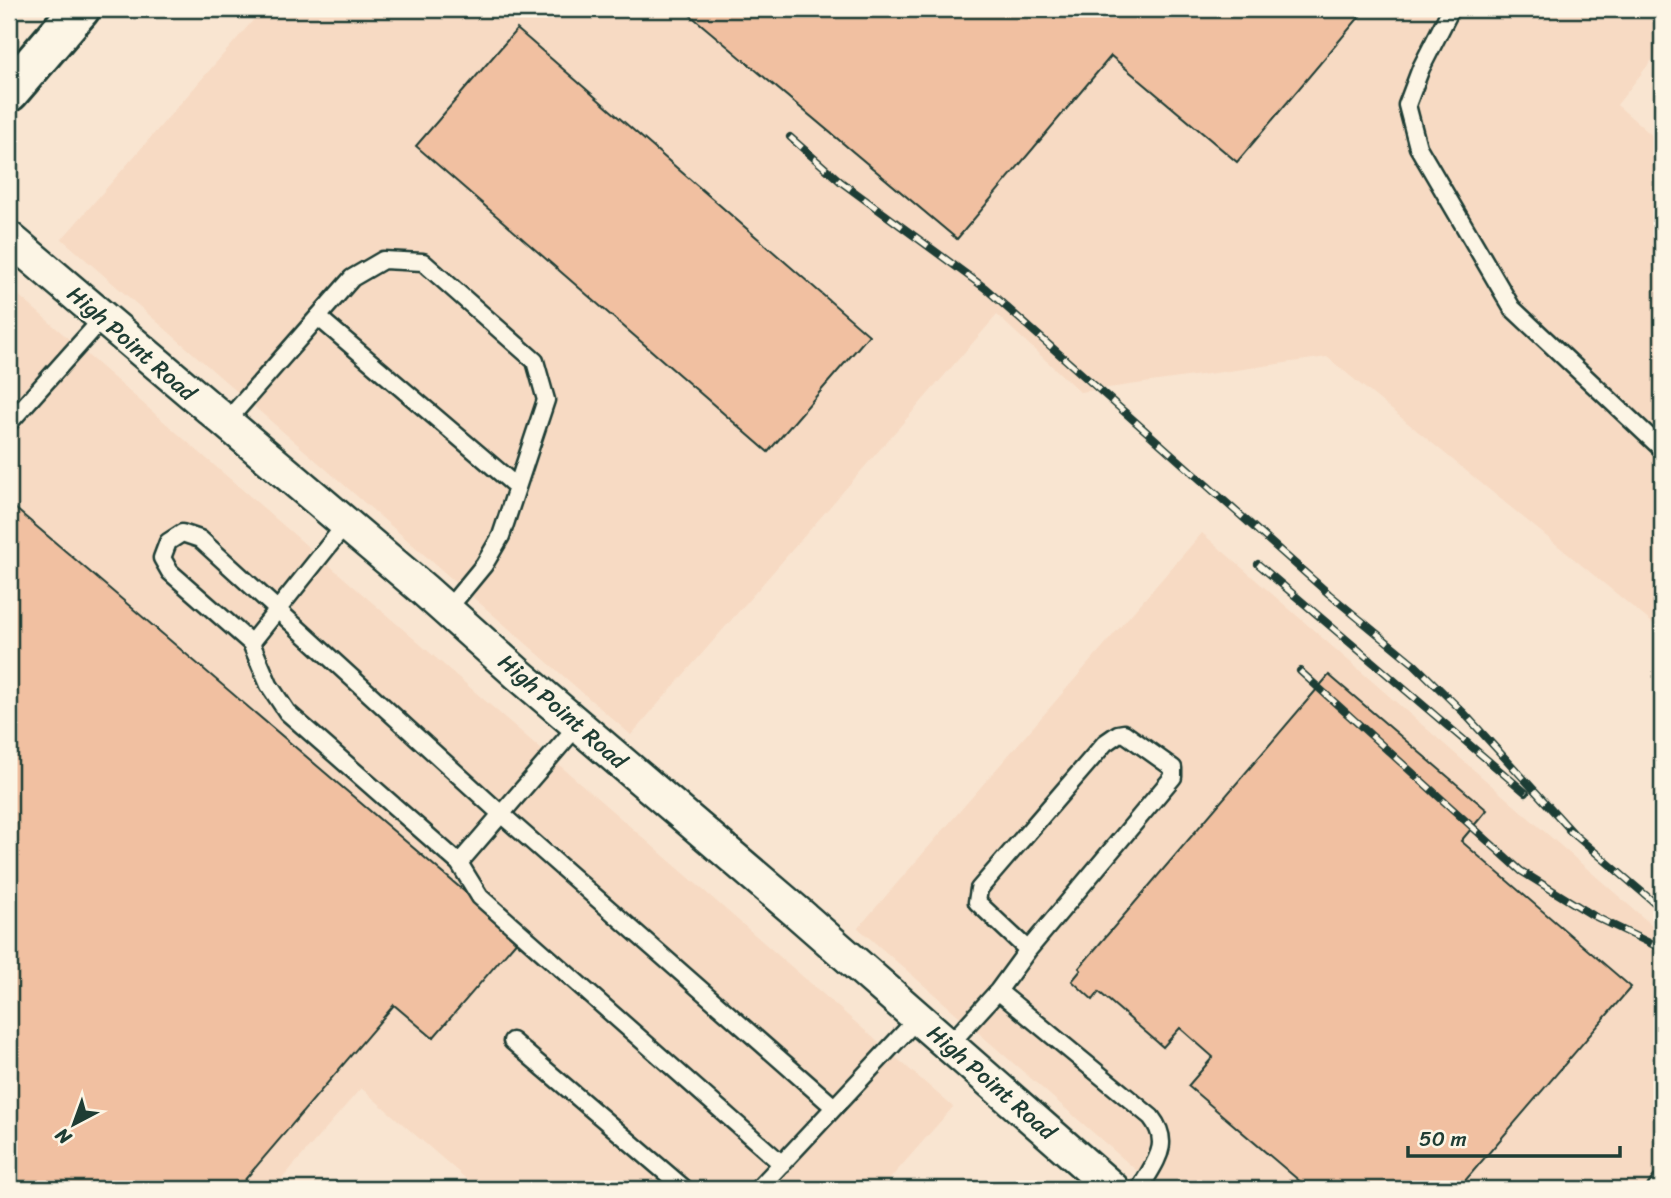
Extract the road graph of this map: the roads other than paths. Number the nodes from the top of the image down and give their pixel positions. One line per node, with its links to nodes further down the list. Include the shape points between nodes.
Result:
1 (80, 9): 3 (main road)
2 (1451, 9): 9 (lane, via 1406,105 1418,148 1512,308)
3 (9, 92)
4 (9, 237): 6 (street, High Point Road)
5 (318, 317): 8 (lane); 10 (lane); 10 (lane, via 352,278 383,260 423,262 535,361 546,400)
6 (103, 318): 7 (lane); 8 (street, High Point Road)
7 (9, 423)
8 (225, 423): 11 (street, High Point Road)
9 (1662, 449)
10 (517, 487): 13 (lane, via 501,536 484,565)
11 (346, 524): 12 (lane); 13 (street, High Point Road)
12 (278, 610): 14 (lane); 14 (lane, via 200,539 182,533 168,542 162,558 170,572); 16 (lane)
13 (446, 610): 15 (street, High Point Road)
14 (251, 643): 17 (lane, via 286,712)
15 (578, 725): 16 (lane); 20 (street, High Point Road)
16 (501, 814): 17 (lane); 23 (lane)
17 (459, 863): 24 (lane, via 480,897)
18 (1028, 950): 18 (lane, via 1173,777 1173,768 1124,733 1105,743 979,889 978,902); 19 (lane)
19 (998, 991): 22 (lane); 29 (lane, via 1160,1129 1163,1144)
20 (918, 1018): 22 (street, High Point Road); 23 (lane)
21 (512, 1041): 27 (lane)
22 (948, 1045): 26 (street, High Point Road)
23 (834, 1107): 24 (lane)
24 (782, 1164): 28 (lane)
25 (1662, 1181): 30 (lane)
26 (1110, 1188)
27 (685, 1189)
28 (758, 1189)
29 (1140, 1189)
30 (1656, 1189)

